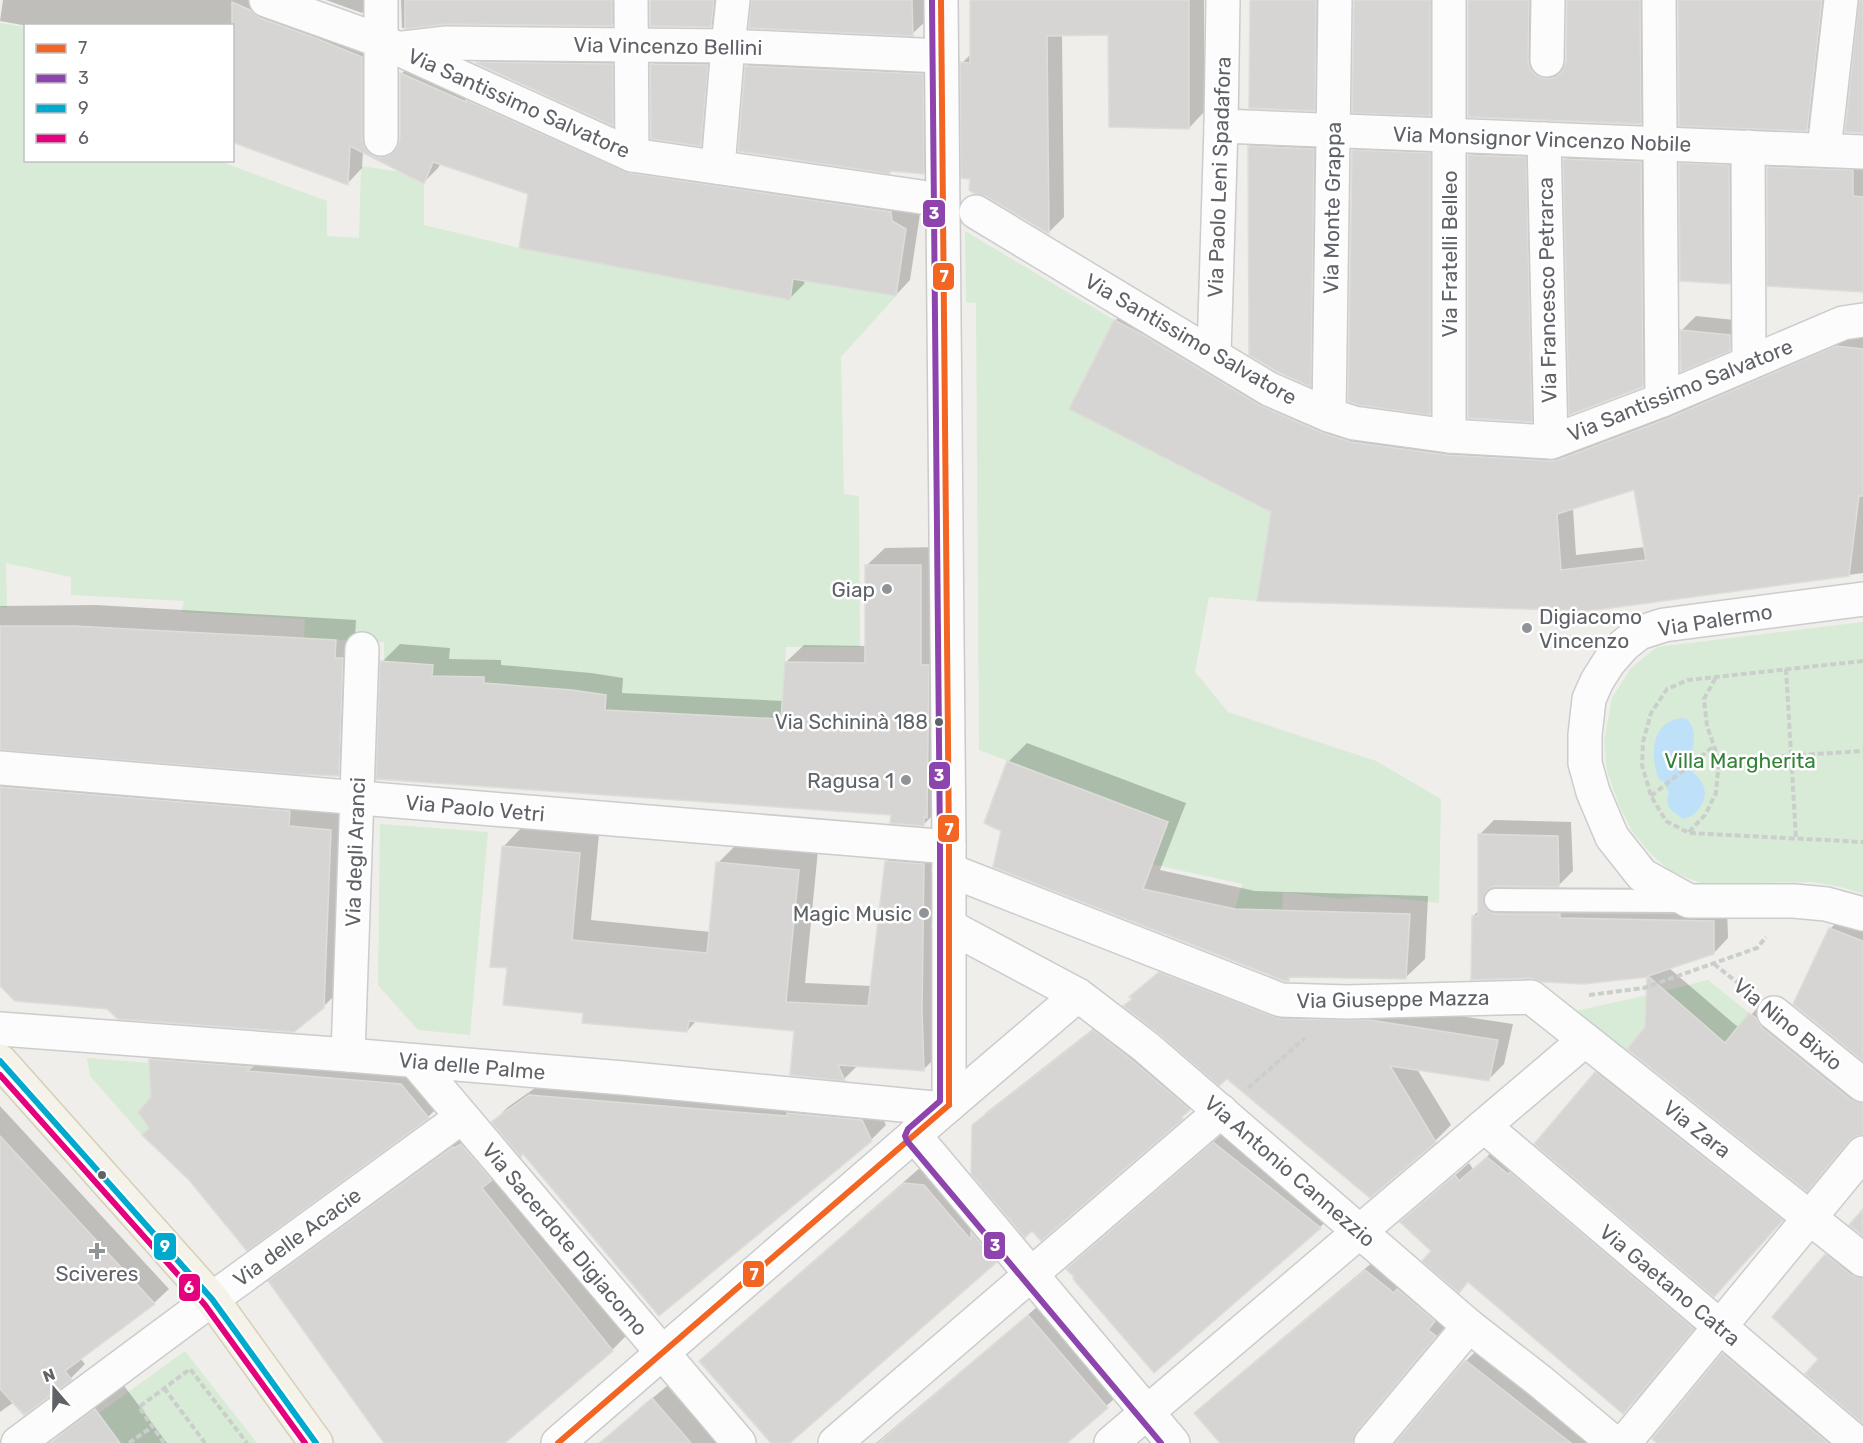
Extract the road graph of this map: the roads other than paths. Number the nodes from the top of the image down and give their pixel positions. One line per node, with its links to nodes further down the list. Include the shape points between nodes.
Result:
1 (266, 0): 12 (street, Via Santissimo Salvatore)
2 (381, 0): 12 (street)
3 (631, 0): 13 (street)
4 (733, 0): 14 (street)
5 (941, 0): 15 (street)
6 (1223, 0): 17 (street, Via Paolo Leni Spadafora)
7 (1335, 0): 18 (street, Via Monte Grappa)
8 (1449, 0): 19 (street, Via Fratelli Belleo)
9 (1548, 0): 16 (street)
10 (1659, 0): 22 (street)
11 (1841, 0): 24 (street)
12 (388, 45): 13 (street, Via Vincenzo Bellini); 20 (street); 26 (street, Via Santissimo Salvatore)
13 (631, 45): 14 (street, Via Vincenzo Bellini); 26 (street)
14 (728, 46): 15 (street, Via Vincenzo Bellini); 27 (street)
15 (941, 56): 41 (street)
16 (1547, 60)
17 (1221, 126): 18 (street, Via Monsignor Vincenzo Nobile); 31 (street, Via Paolo Leni Spadafora)
18 (1334, 131): 19 (street, Via Monsignor Vincenzo Nobile); 34 (street, Via Monte Grappa)
19 (1449, 135): 21 (street, Via Monsignor Vincenzo Nobile); 35 (street, Via Fratelli Belleo)
20 (381, 139)
21 (1544, 139): 22 (street, Via Monsignor Vincenzo Nobile); 36 (street, Via Francesco Petrarca)
22 (1660, 143): 23 (street, Via Monsignor Vincenzo Nobile); 33 (street)
23 (1748, 147): 24 (street, Via Monsignor Vincenzo Nobile); 32 (street)
24 (1824, 150): 25 (street, Via Monsignor Vincenzo Nobile)
25 (1863, 152)
26 (632, 155): 27 (street, Via Santissimo Salvatore)
27 (718, 167): 28 (street, Via Santissimo Salvatore)
28 (921, 197)
29 (976, 212): 31 (street, Via Santissimo Salvatore)
30 (1863, 320): 32 (street, Via Santissimo Salvatore, via 1843,323)
31 (1214, 354): 34 (street, Via Santissimo Salvatore, via 1269,389)
32 (1749, 363): 33 (street, Via Santissimo Salvatore)
33 (1662, 400): 36 (street, Via Santissimo Salvatore)
34 (1329, 415): 35 (street, Via Santissimo Salvatore, via 1354,423)
35 (1449, 436): 36 (street, Via Santissimo Salvatore)
36 (1551, 442)
37 (1863, 598): 43 (street, Via Palermo, via 1664,625 1640,633 1624,645 1597,681 1586,717 1585,763 1611,837 1642,875)
38 (362, 649): 40 (street, Via degli Aranci)
39 (0, 768): 40 (street, Via Paolo Vetri)
40 (357, 798): 41 (street, Via Paolo Vetri); 51 (street, Via degli Aranci)
41 (949, 859): 45 (street); 47 (street, Via Giuseppe Mazza, via 1281,1000)
42 (1496, 900): 43 (lane)
43 (1689, 901): 44 (street, Via Palermo, via 1794,901)
44 (1863, 914)
45 (949, 926): 46 (street, Via Antonio Cannezzio); 55 (street)
46 (1078, 995): 55 (street); 56 (street, Via Antonio Cannezzio)
47 (1531, 997): 50 (street, Via Zara)
48 (1774, 1013): 54 (street, Via Nino Bixio)
49 (0, 1029): 51 (street, Via delle Palme)
50 (1585, 1040): 58 (street); 61 (street, Via Zara)
51 (348, 1055): 53 (street, Via delle Palme)
52 (0, 1061): 65 (main road)
53 (415, 1061): 55 (street, Via delle Palme); 57 (street, Via Sacerdote Digiacomo)
54 (1863, 1085)
55 (947, 1107): 59 (street)
56 (1221, 1111): 62 (street, Via Antonio Cannezzio); 64 (street)
57 (462, 1117): 65 (street, Via delle Acacie); 68 (street, Via Sacerdote Digiacomo)
58 (1484, 1126): 62 (street); 67 (street, Via Gaetano Catra)
59 (914, 1135): 64 (street); 68 (street)
60 (1863, 1153): 61 (street)
61 (1809, 1218): 63 (street, Via Zara); 67 (street)
62 (1360, 1232): 66 (street, Via Antonio Cannezzio); 69 (street)
63 (1863, 1260)
64 (1031, 1274): 69 (street); 76 (street)
65 (212, 1299): 72 (street, Via delle Acacie); 73 (main road)
66 (1469, 1326): 79 (street); 80 (street, Via Antonio Cannezzio)
67 (1720, 1327): 81 (street); 82 (street, Via Gaetano Catra)
68 (662, 1353): 74 (street); 75 (street, Via Sacerdote Digiacomo)
69 (1147, 1412): 77 (street); 78 (street)
70 (0, 1436): 71 (street)
71 (7, 1443)
72 (18, 1443)
73 (316, 1443)
74 (558, 1443)
75 (739, 1443)
76 (835, 1443)
77 (1111, 1443)
78 (1173, 1443)
79 (1371, 1443)
80 (1614, 1443)
81 (1624, 1443)
82 (1857, 1443)

